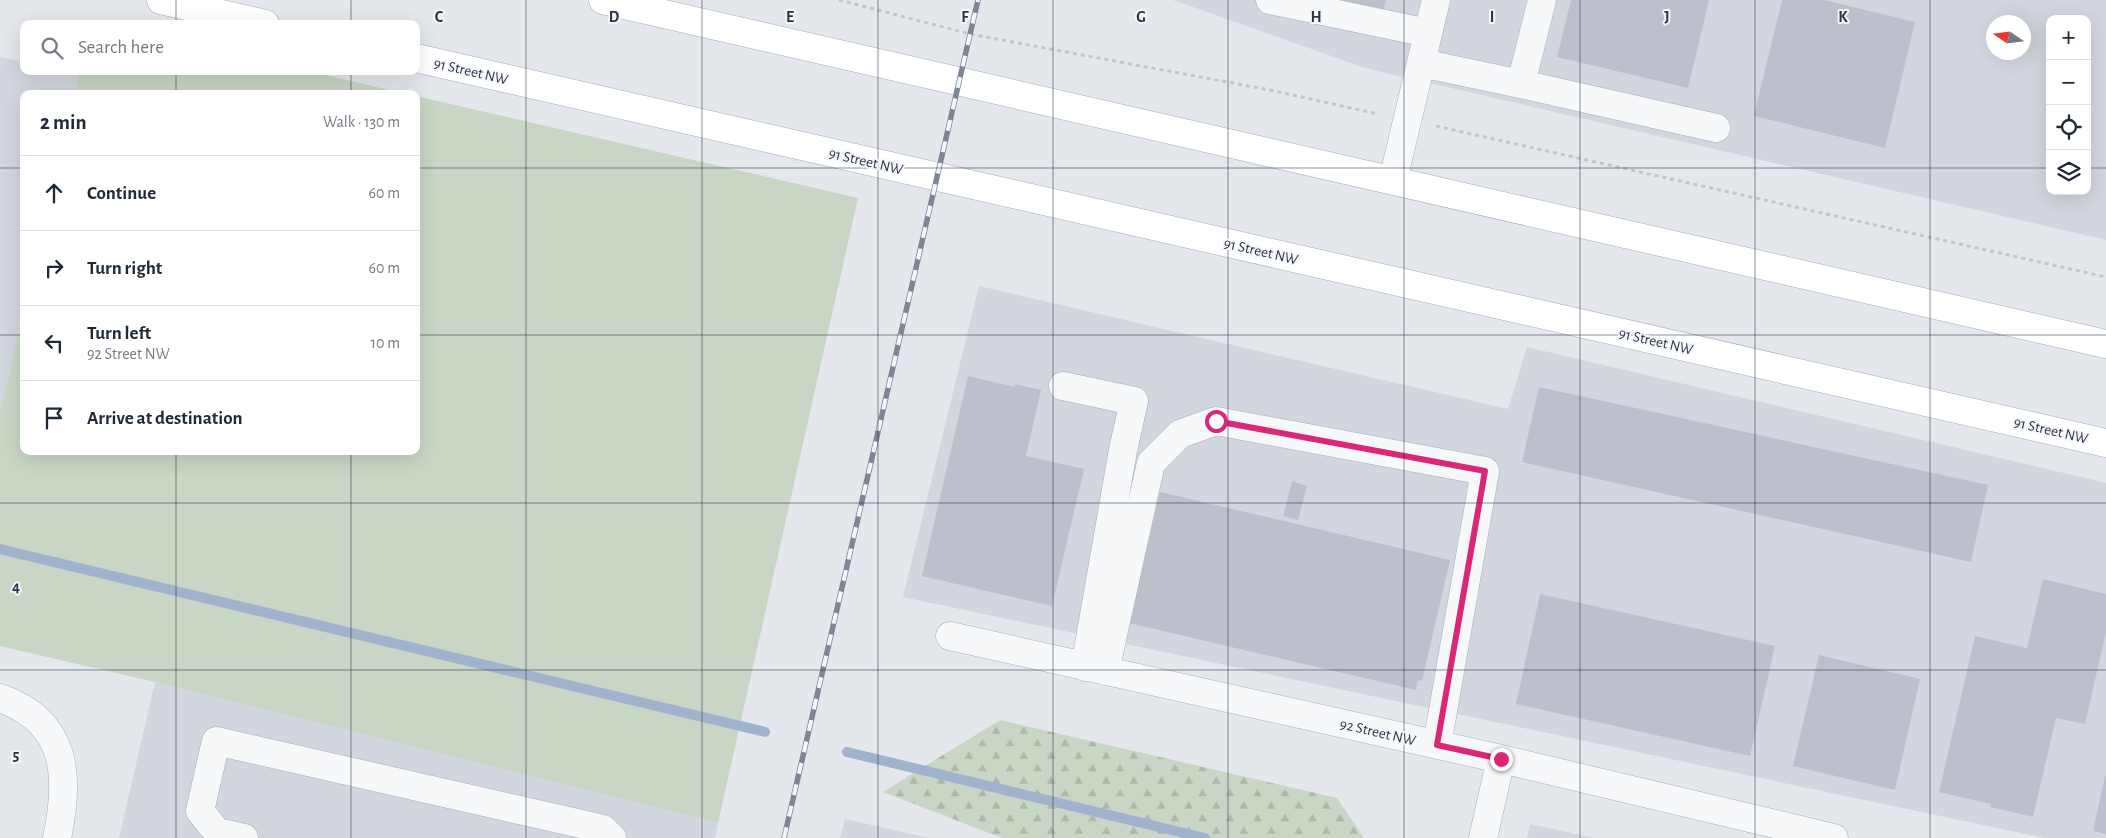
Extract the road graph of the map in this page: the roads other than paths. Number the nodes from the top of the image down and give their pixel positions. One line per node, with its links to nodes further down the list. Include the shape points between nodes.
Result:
1 (161, 0): 6 (main road)
2 (603, 0): 12 (main road)
3 (1270, 0): 7 (street)
4 (1436, 0): 7 (street)
5 (1542, 0): 10 (street)
6 (248, 20)
7 (1428, 33): 9 (street)
8 (420, 59): 15 (main road, 91 Street NW)
9 (1421, 63): 10 (street); 12 (street)
10 (1521, 84): 11 (street)
11 (1716, 128)
12 (1393, 180): 13 (main road)
13 (2106, 344)
14 (1063, 386): 19 (street, via 1134,401 1123,450)
15 (2008, 420): 16 (main road); 17 (main road, 91 Street NW)
16 (2106, 428)
17 (2106, 443)
18 (950, 636): 19 (street, 92 Street NW)
19 (1095, 669): 21 (street, 92 Street NW); 21 (street, via 1151,463 1180,434 1216,421 1485,471)
20 (0, 698): 23 (street, via 27,711 44,726 57,747 64,773 64,805)
21 (1437, 745): 22 (street, 92 Street NW)
22 (1501, 759): 26 (street); 27 (street, 92 Street NW)
23 (57, 838)
24 (244, 838): 25 (street, via 217,832 200,811 216,741 604,829)
25 (612, 838)
26 (1483, 838)
27 (1834, 838)

